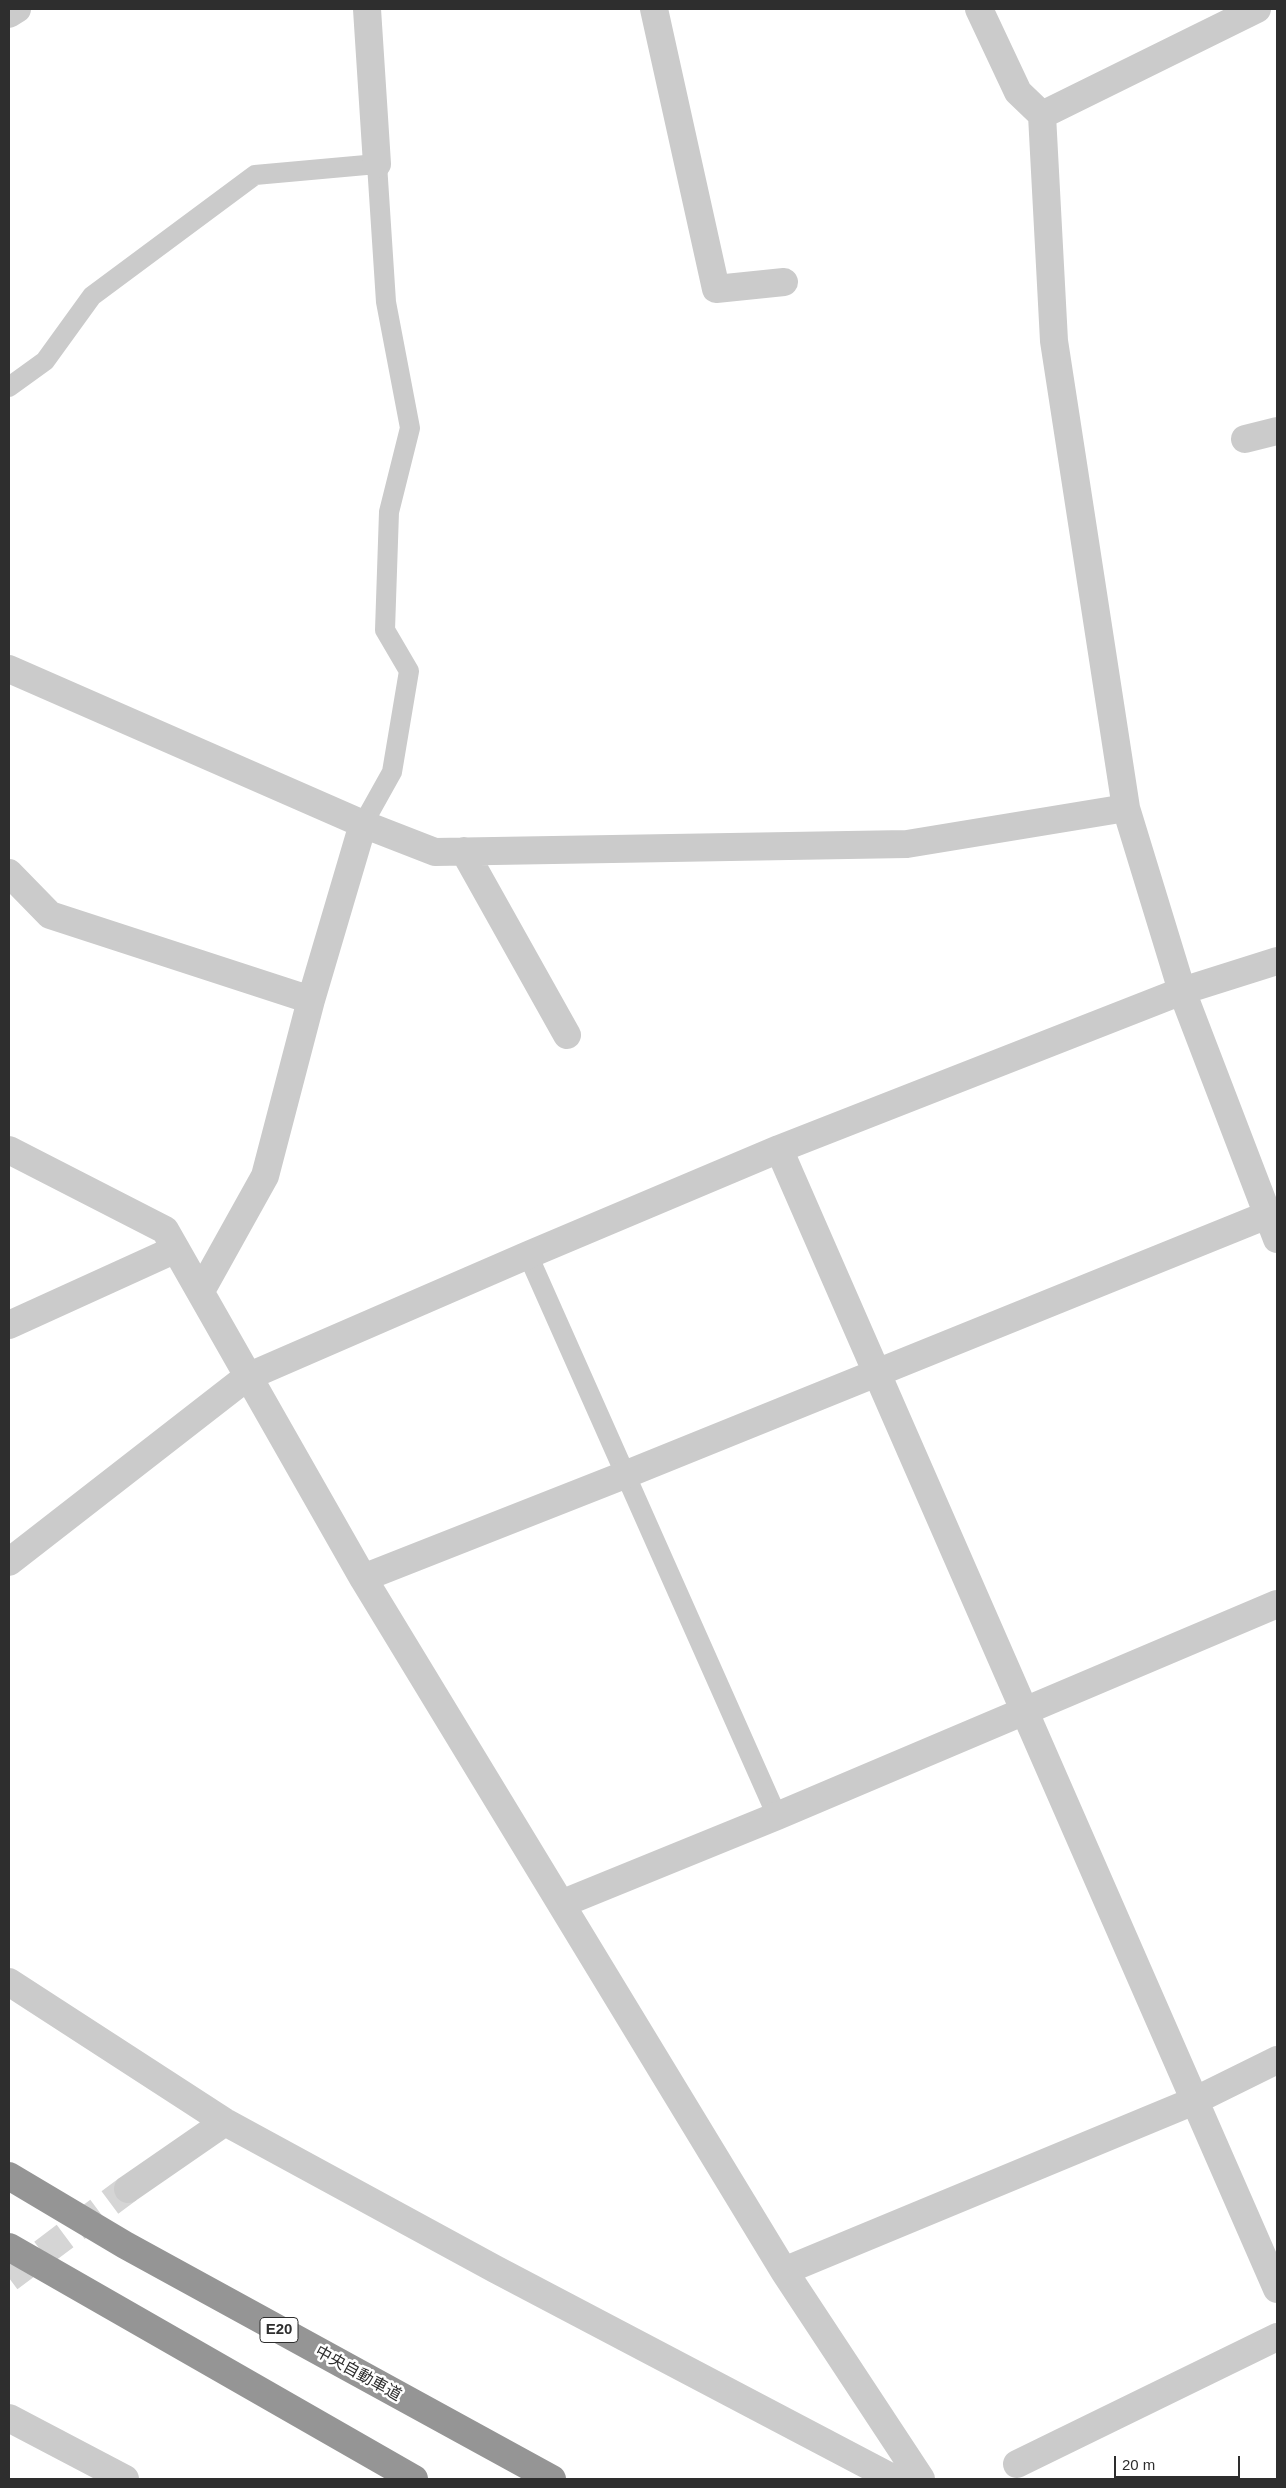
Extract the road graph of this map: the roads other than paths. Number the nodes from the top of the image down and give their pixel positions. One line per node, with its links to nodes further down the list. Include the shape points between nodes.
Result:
1 (16, 9): 6 (street)
2 (367, 9): 8 (street)
3 (654, 9): 9 (street, via 716,288)
4 (980, 9): 7 (street, via 1018,92)
5 (1257, 9): 7 (street)
6 (9, 14)
7 (1042, 115): 14 (street, via 1054,341)
8 (377, 164): 10 (lane, via 256,175 92,296 45,361); 15 (lane, via 386,302 410,428 388,512 385,630 409,671 392,772)
9 (784, 282)
10 (9, 387)
11 (1277, 431): 12 (street)
12 (1245, 439)
13 (9, 669): 15 (street)
14 (1126, 808): 16 (street, via 907,844); 19 (street)
15 (363, 824): 16 (street, via 435,852); 20 (street)
16 (464, 851): 21 (street)
17 (9, 873): 20 (street, via 50,915)
18 (1277, 961): 19 (street)
19 (1182, 991): 23 (street); 24 (street)
20 (310, 1000): 27 (street, via 265,1176)
21 (567, 1035)
22 (9, 1150): 25 (street, via 164,1230)
23 (779, 1150): 26 (street); 29 (street)
24 (1272, 1227): 29 (street)
25 (176, 1249): 27 (street); 28 (street)
26 (528, 1254): 30 (street); 31 (lane)
27 (201, 1291): 30 (street)
28 (9, 1325)
29 (877, 1372): 31 (street); 35 (street)
30 (247, 1377): 32 (street); 33 (street)
31 (627, 1474): 33 (street); 36 (lane)
32 (9, 1562)
33 (363, 1578): 37 (street)
34 (1277, 1604): 35 (street)
35 (1025, 1710): 36 (street); 40 (street)
36 (777, 1816): 37 (street)
37 (561, 1904): 45 (street)
38 (9, 1982): 41 (street)
39 (1277, 2060): 40 (street)
40 (1194, 2101): 45 (street); 46 (street)
41 (225, 2122): 43 (street); 53 (street, via 512,2278)
42 (9, 2176): 52 (highway, 中央自動車道 / E20, via 125,2245)
43 (128, 2189)
44 (9, 2247): 51 (highway)
45 (784, 2271): 54 (street)
46 (1277, 2289)
47 (1277, 2337): 49 (street)
48 (9, 2418): 50 (street)
49 (1018, 2464)
50 (125, 2479)
51 (414, 2479)
52 (552, 2479)
53 (894, 2479)
54 (921, 2479)

